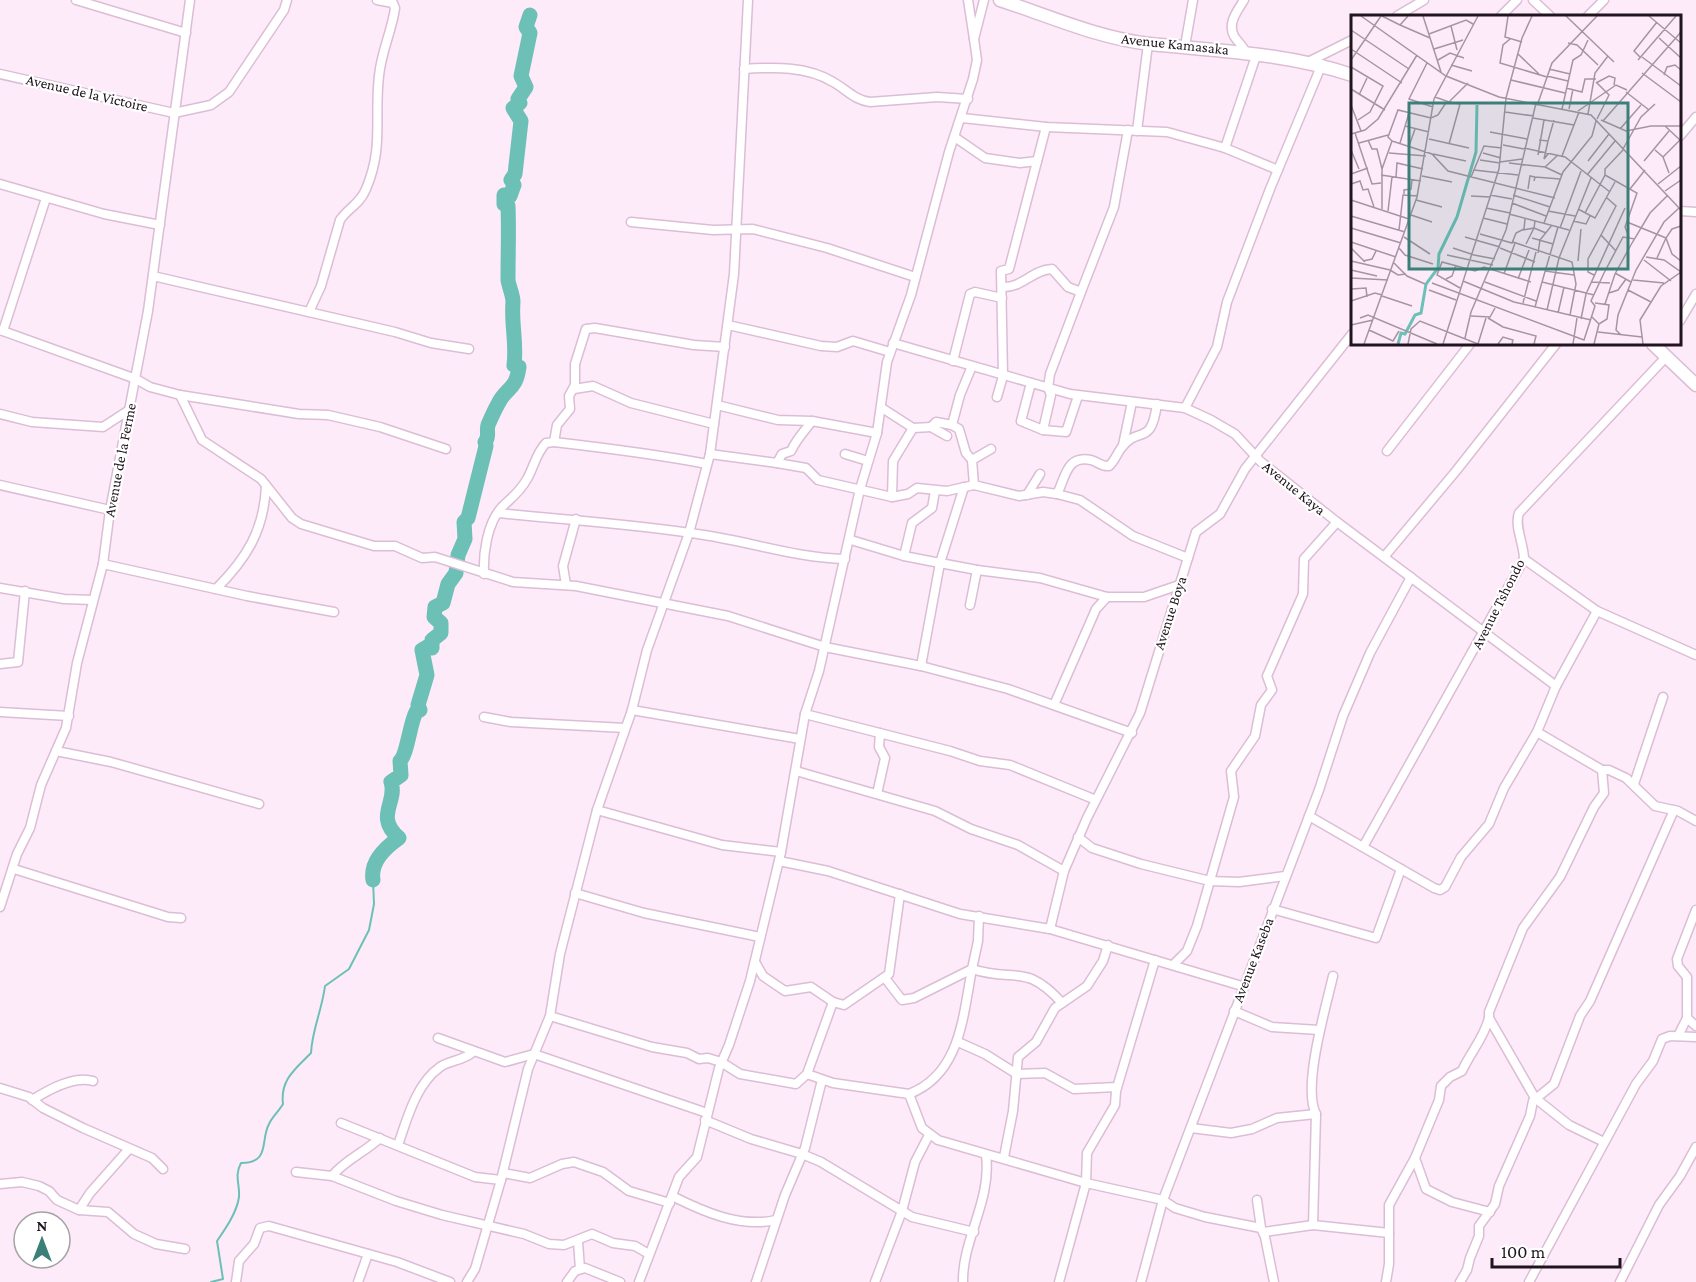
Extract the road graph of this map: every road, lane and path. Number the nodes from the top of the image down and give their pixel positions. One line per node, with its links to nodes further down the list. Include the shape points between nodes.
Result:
1 (76, 0): 19 (street)
2 (190, 0): 19 (street, Avenue de la Ferme)
3 (287, 0): 31 (street, via 229,92 211,105)
4 (381, 0): 54 (street, via 393,3 395,8 381,60 375,104 378,149 366,192 340,220 321,286)
5 (748, 0): 27 (street)
6 (968, 0): 20 (street)
7 (984, 0): 20 (street)
8 (1001, 0): 22 (street, Avenue Kamasaka, via 1089,30)
9 (1193, 0): 23 (street)
10 (1244, 0): 24 (street, via 1233,18 1232,28)
11 (1424, 0): 15 (street)
12 (1517, 0): 16 (street)
13 (1533, 0): 17 (street)
14 (1604, 0): 18 (street)
15 (1404, 9)
16 (1502, 15)
17 (1550, 15)
18 (1589, 15)
19 (186, 33): 31 (street, Avenue de la Ferme)
20 (974, 39): 30 (street, via 976,69)
21 (1351, 41): 25 (street)
22 (1148, 44): 23 (street, Avenue Kamasaka); 35 (street)
23 (1185, 46): 24 (street, Avenue Kamasaka)
24 (1251, 52): 25 (street, Avenue Kamasaka); 38 (street)
25 (1310, 62): 26 (street, Avenue Kamasaka)
26 (1322, 64): 29 (street, Avenue Kamasaka); 40 (street)
27 (744, 69): 30 (street, via 811,72 861,101); 47 (street)
28 (0, 74): 31 (street, Avenue de la Victoire)
29 (1351, 74)
30 (968, 99): 33 (street)
31 (174, 113): 46 (street, Avenue de la Ferme)
32 (1696, 117): 36 (street)
33 (962, 118): 34 (street); 37 (street)
34 (1046, 127): 35 (street); 39 (street)
35 (1132, 131): 38 (street, via 1183,135); 51 (street, via 1114,207)
36 (1681, 135)
37 (956, 138): 39 (street, via 985,158); 49 (street)
38 (1225, 148): 40 (street)
39 (1037, 161): 50 (street, via 1018,243 1009,269 1001,272)
40 (1278, 170): 79 (street, via 1227,302 1217,347)
41 (0, 184): 42 (street)
42 (45, 198): 46 (street); 57 (street)
43 (1681, 211): 44 (street)
44 (1696, 212)
45 (631, 222): 47 (street)
46 (160, 225): 48 (street, Avenue de la Ferme)
47 (735, 228): 49 (street, via 828,248); 56 (street, via 735,274)
48 (153, 276): 54 (street); 68 (street, Avenue de la Ferme)
49 (915, 277): 62 (street)
50 (1003, 287): 51 (street, via 1016,288 1041,270 1052,269 1068,286); 53 (street)
51 (1081, 292): 69 (street, via 1050,374)
52 (1696, 294): 55 (street)
53 (1002, 298): 65 (street, via 970,294); 67 (street)
54 (309, 312): 63 (street)
55 (1681, 319)
56 (728, 325): 61 (street); 62 (street, Avenue Kaya, via 821,346 837,347 853,341)
57 (2, 330): 68 (street)
58 (1351, 336): 97 (street, Avenue Boya)
59 (1469, 345): 94 (street)
60 (1555, 345): 118 (street)
61 (725, 347): 71 (street, via 590,328 584,333 575,364); 77 (street)
62 (892, 348): 65 (street, Avenue Kaya); 78 (street)
63 (469, 349)
64 (1661, 349): 70 (street); 121 (street, Avenue Tshondo, via 1519,513)
65 (953, 361): 66 (street, Avenue Kaya)
66 (972, 366): 67 (street, Avenue Kaya); 84 (street)
67 (1004, 376): 69 (street, Avenue Kaya); 74 (street)
68 (136, 379): 72 (street, via 150,387); 80 (street, Avenue de la Ferme)
69 (1039, 385): 73 (street, Avenue Kaya); 87 (street, via 1051,395); 87 (street, via 1022,421)
70 (1696, 385)
71 (574, 388): 83 (street, via 593,386 631,403); 90 (street, via 569,396 570,409 556,425)
72 (180, 394): 92 (street, via 299,414 328,415); 104 (street, via 202,440 255,473)
73 (1078, 396): 75 (street, Avenue Kaya); 87 (street, via 1066,432)
74 (997, 397)
75 (1132, 402): 76 (street, Avenue Kaya); 91 (street)
76 (1156, 404): 79 (street, Avenue Kaya); 91 (street, via 1154,422 1147,432)
77 (717, 405): 82 (street, via 778,420); 83 (street)
78 (882, 408): 86 (street); 88 (street)
79 (1185, 408): 97 (street, Avenue Kaya, via 1235,434)
80 (129, 410): 81 (street, via 103,428 32,422); 111 (street, Avenue de la Ferme)
81 (0, 414)
82 (812, 421): 88 (street); 100 (street, via 791,451 782,454)
83 (714, 424): 95 (street)
84 (952, 425): 85 (street, via 936,422); 98 (street, via 959,429)
85 (931, 427): 86 (street); 89 (street)
86 (913, 428): 110 (street, via 893,461)
87 (1043, 430)
88 (877, 433): 99 (street)
89 (947, 436)
90 (554, 442): 101 (street, via 596,445 616,452 641,452); 112 (street, via 546,443 538,452 517,495)
91 (1123, 446): 108 (street, via 1109,466 1092,460 1073,461)
92 (446, 449)
93 (991, 449): 98 (street)
94 (1387, 451)
95 (710, 453): 100 (street); 101 (street)
96 (845, 454): 99 (street)
97 (1255, 455): 114 (street, Avenue Kaya); 119 (street, Avenue Boya, via 1220,514 1197,530)
98 (972, 460): 105 (street)
99 (868, 461): 106 (street)
100 (777, 463): 106 (street, via 806,468 818,480)
101 (707, 464): 115 (street)
102 (1040, 474): 109 (street)
103 (0, 485): 111 (street)
104 (266, 486): 125 (street, via 301,524 374,546 394,546 417,556 435,557); 130 (street, via 263,511 249,550 239,567)
105 (969, 486): 107 (street); 109 (street); 122 (street)
106 (860, 489): 110 (street); 116 (street)
107 (935, 491): 110 (street, via 917,488); 117 (street, via 932,508 912,523)
108 (1057, 494): 109 (street); 119 (street, via 1080,500 1132,536)
109 (1027, 495)
110 (892, 497)
111 (110, 510): 123 (street, Avenue de la Ferme)
112 (498, 513): 113 (street); 125 (street, via 487,542)
113 (576, 519): 115 (street); 127 (street, via 562,566)
114 (1336, 522): 118 (street, Avenue Kaya); 174 (street, via 1304,559 1303,594 1267,676 1272,690 1261,705 1255,736 1231,771 1234,797)
115 (689, 533): 120 (street, via 807,556); 134 (street)
116 (851, 540): 117 (street); 120 (street)
117 (904, 556): 122 (street)
118 (1384, 557): 126 (street, Avenue Kaya)
119 (1188, 558): 128 (street, Avenue Boya)
120 (845, 559): 139 (street)
121 (1524, 559): 136 (street); 138 (street, Avenue Tshondo)
122 (940, 563): 124 (street); 142 (street)
123 (103, 564): 130 (street); 133 (street, Avenue de la Ferme)
124 (977, 570): 132 (street, via 1040,578); 135 (street)
125 (484, 574): 127 (street, via 527,584)
126 (1411, 577): 138 (street, Avenue Kaya); 165 (street, Avenue Kaseba, via 1356,685)
127 (566, 585): 134 (street)
128 (1179, 585): 132 (street, via 1144,597); 154 (street, Avenue Boya)
129 (0, 588): 131 (street)
130 (216, 589): 137 (street)
131 (25, 591): 133 (street); 141 (street, via 18,662)
132 (1107, 597): 145 (street, via 1096,609)
133 (93, 600): 149 (street, Avenue de la Ferme)
134 (664, 605): 139 (street, via 728,616); 146 (street, via 647,650)
135 (970, 605)
136 (1597, 611): 140 (street); 143 (street)
137 (334, 612)
138 (1485, 632): 143 (street, Avenue Kaya); 168 (street, Avenue Tshondo)
139 (825, 647): 142 (street); 148 (street)
140 (1696, 655)
141 (0, 664)
142 (921, 666): 145 (street)
143 (1556, 686): 152 (street)
144 (1663, 697): 159 (street)
145 (1054, 705): 154 (street)
146 (632, 710): 151 (street); 155 (street)
147 (0, 712): 149 (street)
148 (806, 714): 153 (street); 155 (street)
149 (69, 716): 156 (street, Avenue de la Ferme)
150 (484, 717): 151 (street)
151 (625, 728): 163 (street)
152 (1537, 732): 157 (street); 171 (street, via 1504,788 1489,824 1455,866 1445,886 1440,890 1434,888)
153 (880, 733): 160 (street, via 879,747 885,758); 161 (street, via 1010,765)
154 (1132, 733): 161 (street, Avenue Boya)
155 (800, 739): 158 (street)
156 (56, 751): 162 (street, via 111,762); 170 (street, Avenue de la Ferme)
157 (1602, 770): 159 (street); 199 (street, via 1604,793 1560,876 1523,928)
158 (796, 771): 160 (street); 169 (street)
159 (1634, 784): 164 (street, via 1655,807)
160 (877, 794): 172 (street, via 935,811 971,829 1018,844)
161 (1096, 800): 167 (street, Avenue Boya)
162 (259, 804)
163 (597, 810): 169 (street, via 722,845); 175 (street)
164 (1674, 810): 166 (street); 217 (street, via 1580,1016 1556,1080)
165 (1309, 816): 168 (street); 173 (street, Avenue Kaseba)
166 (1696, 821)
167 (1078, 837): 172 (street, Avenue Boya); 174 (street, via 1092,848)
168 (1363, 847): 171 (street)
169 (780, 856): 176 (street); 184 (street)
170 (14, 869): 177 (street, Avenue de la Ferme); 182 (street)
171 (1401, 869): 179 (street, via 1376,938)
172 (1064, 871): 183 (street, Avenue Boya)
173 (1285, 876): 174 (street); 179 (street, Avenue Kaseba)
174 (1210, 881): 188 (street, via 1192,940)
175 (575, 893): 184 (street, via 644,913); 198 (street)
176 (900, 894): 181 (street, via 960,914); 192 (street, via 890,971)
177 (2, 897): 178 (street, Avenue de la Ferme)
178 (0, 907)
179 (1272, 909): 194 (street, Avenue Kaseba)
180 (1695, 915): 200 (street, via 1677,958 1678,966 1687,976)
181 (979, 916): 183 (street); 189 (street)
182 (181, 918)
183 (1050, 929): 185 (street)
184 (760, 937): 187 (street)
185 (1108, 945): 186 (street); 196 (street, via 1087,986)
186 (1155, 960): 188 (street); 214 (street)
187 (755, 962): 190 (street); 193 (street)
188 (1173, 965): 194 (street)
189 (972, 969): 192 (street, via 915,998 902,1000); 196 (street, via 1027,975 1047,986); 206 (street)
190 (763, 976): 193 (street); 195 (street, via 785,991 811,987)
191 (1333, 976): 202 (street)
192 (885, 978): 195 (street, via 843,1005)
193 (750, 981): 209 (street)
194 (1242, 986): 197 (street, Avenue Kaseba)
195 (833, 1002): 210 (street)
196 (1062, 1003): 211 (street, via 1055,1008 1036,1042 1018,1057)
197 (1233, 1011): 202 (street, via 1272,1028); 222 (street, Avenue Kaseba)
198 (550, 1016): 208 (street); 209 (street, via 652,1047)
199 (1489, 1018): 217 (street); 232 (street, via 1485,1034 1472,1049 1462,1071 1441,1086)
200 (1687, 1018): 201 (street); 203 (street)
201 (1696, 1026)
202 (1319, 1030): 219 (street, via 1311,1098)
203 (1678, 1036): 204 (street); 225 (street, via 1662,1039)
204 (1696, 1037)
205 (438, 1038): 207 (street)
206 (958, 1042): 211 (street); 216 (street, via 950,1059 936,1074)
207 (473, 1052): 208 (street, via 505,1062); 226 (street, via 461,1061 442,1065 427,1081 415,1100)
208 (534, 1054): 220 (street); 237 (street)
209 (721, 1062): 210 (street, via 740,1074 790,1084 801,1082); 220 (street)
210 (807, 1074): 212 (street)
211 (1017, 1074): 214 (street, via 1045,1073 1074,1089); 231 (street)
212 (822, 1080): 216 (street); 229 (street)
213 (93, 1081): 218 (street, via 72,1081)
214 (1117, 1087): 238 (street, via 1115,1105 1087,1153)
215 (0, 1088): 218 (street)
216 (909, 1094): 223 (street)
217 (1535, 1098): 225 (street, via 1569,1125); 245 (street)
218 (32, 1100): 228 (street)
219 (1317, 1114): 222 (street, via 1277,1118 1232,1133); 247 (street)
220 (706, 1117): 229 (street, via 750,1139); 240 (street, via 697,1157 679,1177)
221 (341, 1123): 224 (street)
222 (1191, 1128): 241 (street, Avenue Kaseba)
223 (928, 1135): 230 (street); 244 (street, via 915,1162)
224 (380, 1138): 226 (street); 236 (street)
225 (1604, 1142): 272 (street)
226 (398, 1145): 237 (street, via 475,1178)
227 (1696, 1147): 233 (street)
228 (129, 1149): 234 (street, via 152,1158); 243 (street)
229 (802, 1154): 244 (street); 246 (street)
230 (986, 1155): 231 (street); 250 (street, via 983,1198)
231 (1004, 1157): 238 (street)
232 (1415, 1158): 245 (street, via 1426,1190); 251 (street, via 1389,1205)
233 (1693, 1160): 273 (street, via 1659,1205)
234 (163, 1169)
235 (296, 1172): 236 (street)
236 (332, 1176): 248 (street, via 396,1201)
237 (502, 1176): 240 (street, via 530,1178 574,1162 603,1172 629,1191); 248 (street)
238 (1086, 1183): 241 (street); 267 (street)
239 (0, 1184): 243 (street, via 27,1182)
240 (671, 1200): 246 (street, via 745,1223); 255 (street)
241 (1163, 1200): 249 (street, via 1183,1211); 268 (street, Avenue Kaseba)
242 (1257, 1200): 249 (street)
243 (79, 1210): 253 (street, via 104,1210 140,1237)
244 (902, 1211): 250 (street, via 920,1220); 265 (street)
245 (1490, 1212): 271 (street, via 1479,1226 1479,1236)
246 (776, 1220): 264 (street)
247 (1313, 1225): 249 (street); 251 (street)
248 (487, 1226): 252 (street, via 556,1246); 260 (street, via 475,1269)
249 (1263, 1230): 269 (street)
250 (974, 1232): 266 (street)
251 (1389, 1233): 270 (street)
252 (578, 1242): 255 (street, via 592,1234); 256 (street)
253 (185, 1250)
254 (368, 1254): 257 (street, via 269,1226 260,1228 254,1244 239,1261); 258 (street); 259 (street)
255 (649, 1254): 263 (street)
256 (580, 1269): 261 (street); 262 (street)
257 (236, 1282)
258 (358, 1282)
259 (450, 1282)
260 (467, 1282)
261 (567, 1282)
262 (620, 1282)
263 (639, 1282)
264 (756, 1282)
265 (875, 1282)
266 (963, 1282)
267 (1059, 1282)
268 (1141, 1282)
269 (1274, 1282)
270 (1386, 1282)
271 (1460, 1282)
272 (1528, 1282)
273 (1620, 1282)

